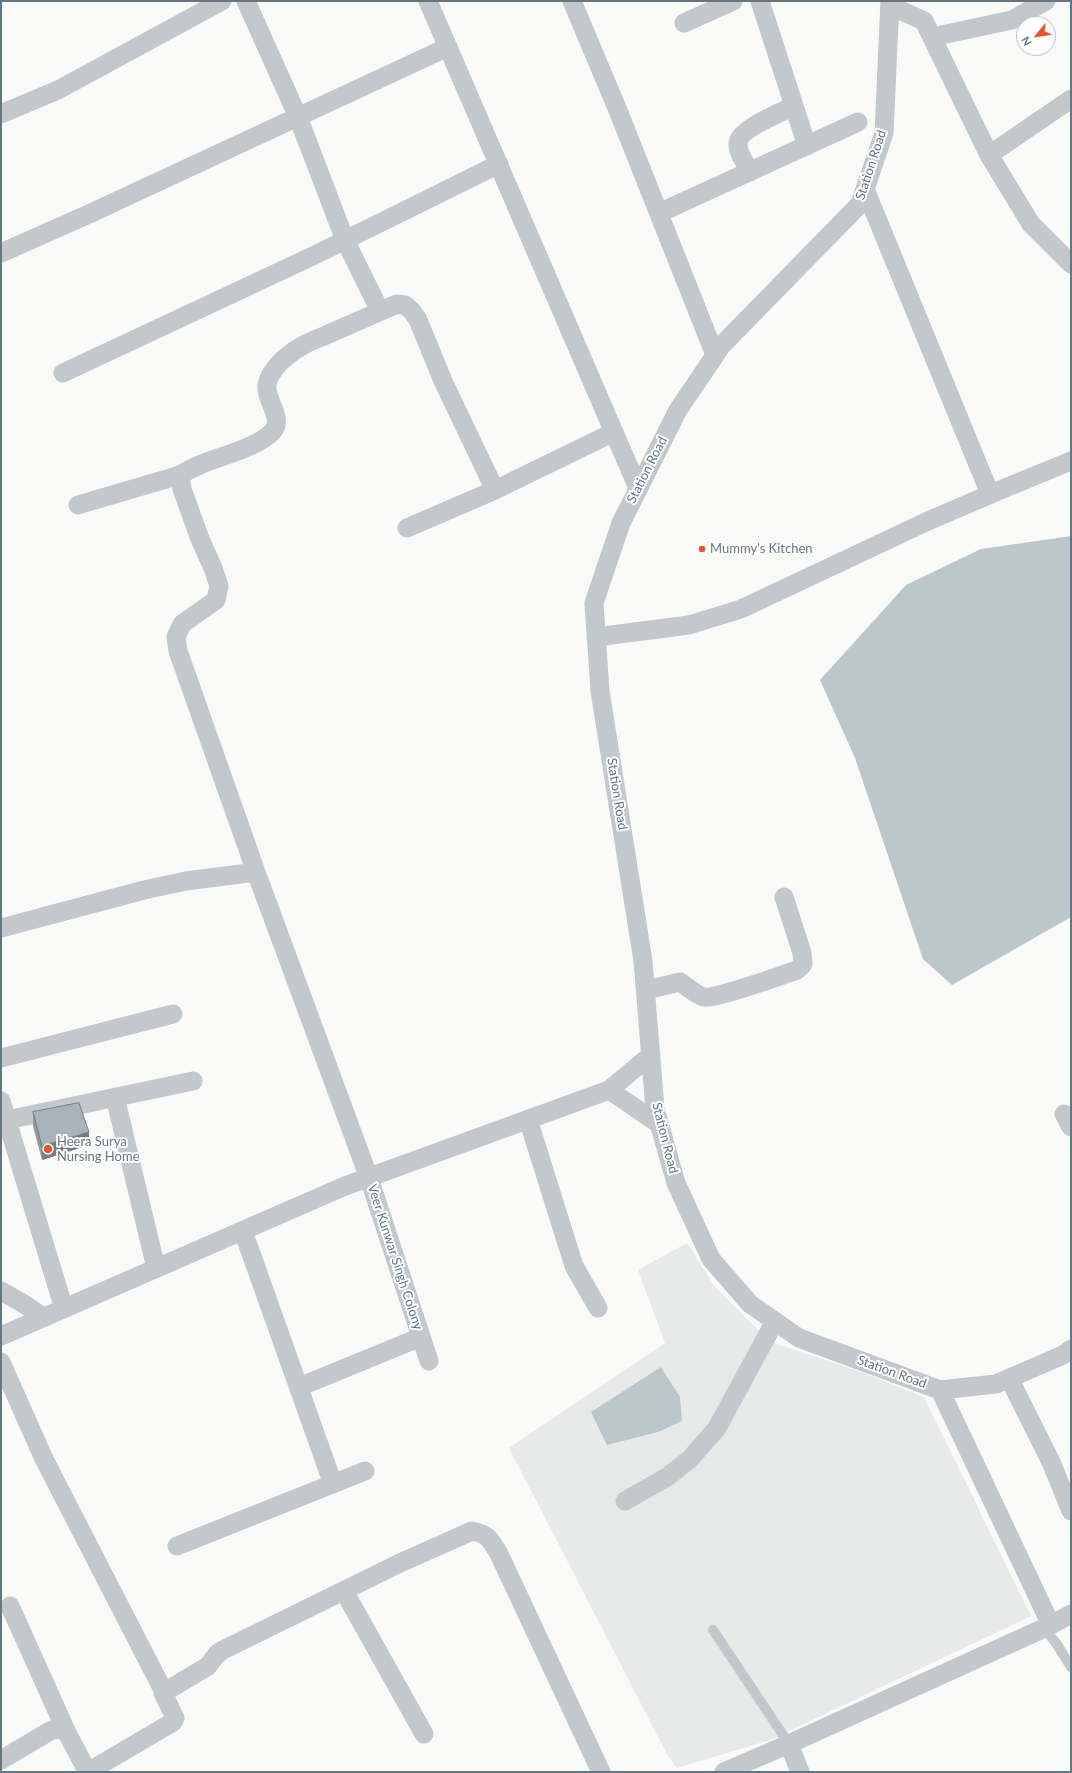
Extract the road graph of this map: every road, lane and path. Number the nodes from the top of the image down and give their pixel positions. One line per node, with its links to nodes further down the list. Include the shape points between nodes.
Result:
1 (222, 1): 14 (street, via 58,90)
2 (246, 1): 15 (street)
3 (428, 1): 11 (street)
4 (572, 1): 22 (street)
5 (733, 1): 9 (street)
6 (760, 1): 13 (street)
7 (1046, 1): 10 (street, via 1012,20)
8 (890, 3): 10 (street, via 924,21); 21 (street, Station Road, via 884,133)
9 (684, 23)
10 (932, 37): 18 (street)
11 (448, 47): 15 (street); 19 (street)
12 (1071, 99): 18 (street)
13 (794, 106): 17 (street); 20 (street, via 757,124 740,137 739,150)
14 (1, 114)
15 (298, 117): 23 (street); 24 (street)
16 (858, 122): 17 (street)
17 (807, 146): 20 (street)
18 (989, 155): 25 (street, via 1031,224)
19 (499, 164): 23 (street); 29 (street)
20 (750, 172): 22 (street)
21 (865, 188): 27 (street, Station Road, via 860,204); 34 (street)
22 (659, 213): 27 (street)
23 (345, 240): 26 (street); 28 (street)
24 (1, 253)
25 (1071, 264)
26 (380, 311): 31 (street, via 302,346 280,363 272,372 267,385 267,395 277,423 268,436); 33 (street, via 397,304 405,305 412,311)
27 (715, 355): 32 (street, Station Road, via 678,410)
28 (63, 373)
29 (614, 432): 32 (street); 33 (street)
30 (1071, 461): 34 (street)
31 (180, 475): 35 (street); 38 (street, Veer Kunwar Singh Colony, via 184,496 219,586 216,600 182,624 176,637 178,651)
32 (638, 488): 37 (street, Station Road, via 621,523 594,603)
33 (495, 490): 36 (street)
34 (990, 494): 37 (street, via 741,609 689,625)
35 (78, 505)
36 (407, 528)
37 (596, 637): 41 (street, Station Road, via 600,691)
38 (256, 872): 40 (street, via 186,881 144,890); 52 (street, Veer Kunwar Singh Colony)
39 (784, 898): 41 (street, via 802,953 803,964 797,970 727,993 706,997 680,982)
40 (1, 928)
41 (646, 990): 43 (street, Station Road)
42 (173, 1014): 44 (street)
43 (651, 1055): 46 (street); 51 (street, Station Road, via 655,1109)
44 (1, 1058)
45 (193, 1081): 47 (street)
46 (608, 1090): 50 (street); 51 (street)
47 (115, 1097): 49 (street); 54 (street)
48 (1, 1101): 49 (street)
49 (7, 1120): 57 (street)
50 (528, 1120): 52 (street); 56 (street, via 574,1266)
51 (659, 1124): 59 (street, Station Road, via 676,1183 711,1259 750,1304)
52 (368, 1178): 53 (street); 61 (street, Veer Kunwar Singh Colony)
53 (243, 1231): 54 (street); 66 (street)
54 (156, 1268): 57 (street)
55 (1, 1291): 58 (street)
56 (598, 1308)
57 (64, 1309): 58 (street)
58 (43, 1317): 60 (street)
59 (775, 1321): 67 (street, Station Road, via 799,1338); 70 (street, via 717,1428 690,1459)
60 (1, 1336)
61 (421, 1337): 63 (street, Veer Kunwar Singh Colony); 66 (street, Veer Kunwar Singh Colony)
62 (1071, 1349): 65 (street, Station Road, via 1063,1355)
63 (429, 1361)
64 (1, 1362): 79 (street, via 44,1460)
65 (1009, 1378): 67 (street, Station Road, via 996,1384); 71 (street, via 1051,1462)
66 (299, 1387): 69 (street)
67 (940, 1390): 76 (street)
68 (365, 1471): 69 (street)
69 (333, 1484): 72 (street)
70 (626, 1501)
71 (1071, 1511)
72 (177, 1546)
73 (344, 1591): 79 (street, via 228,1647 216,1654 208,1666); 81 (street); 84 (street, via 463,1534 472,1531 482,1532 499,1554)
74 (10, 1606): 80 (street)
75 (1071, 1614): 76 (street)
76 (1048, 1626): 78 (lane); 82 (street)
77 (712, 1630): 82 (lane)
78 (1071, 1667)
79 (164, 1692): 80 (street, via 175,1716 173,1722 95,1768 85,1767)
80 (67, 1733): 83 (street, via 62,1728 55,1729)
81 (424, 1734)
82 (789, 1744): 85 (street); 86 (street)
83 (1, 1760)
84 (602, 1772)
85 (724, 1772)
86 (800, 1772)

